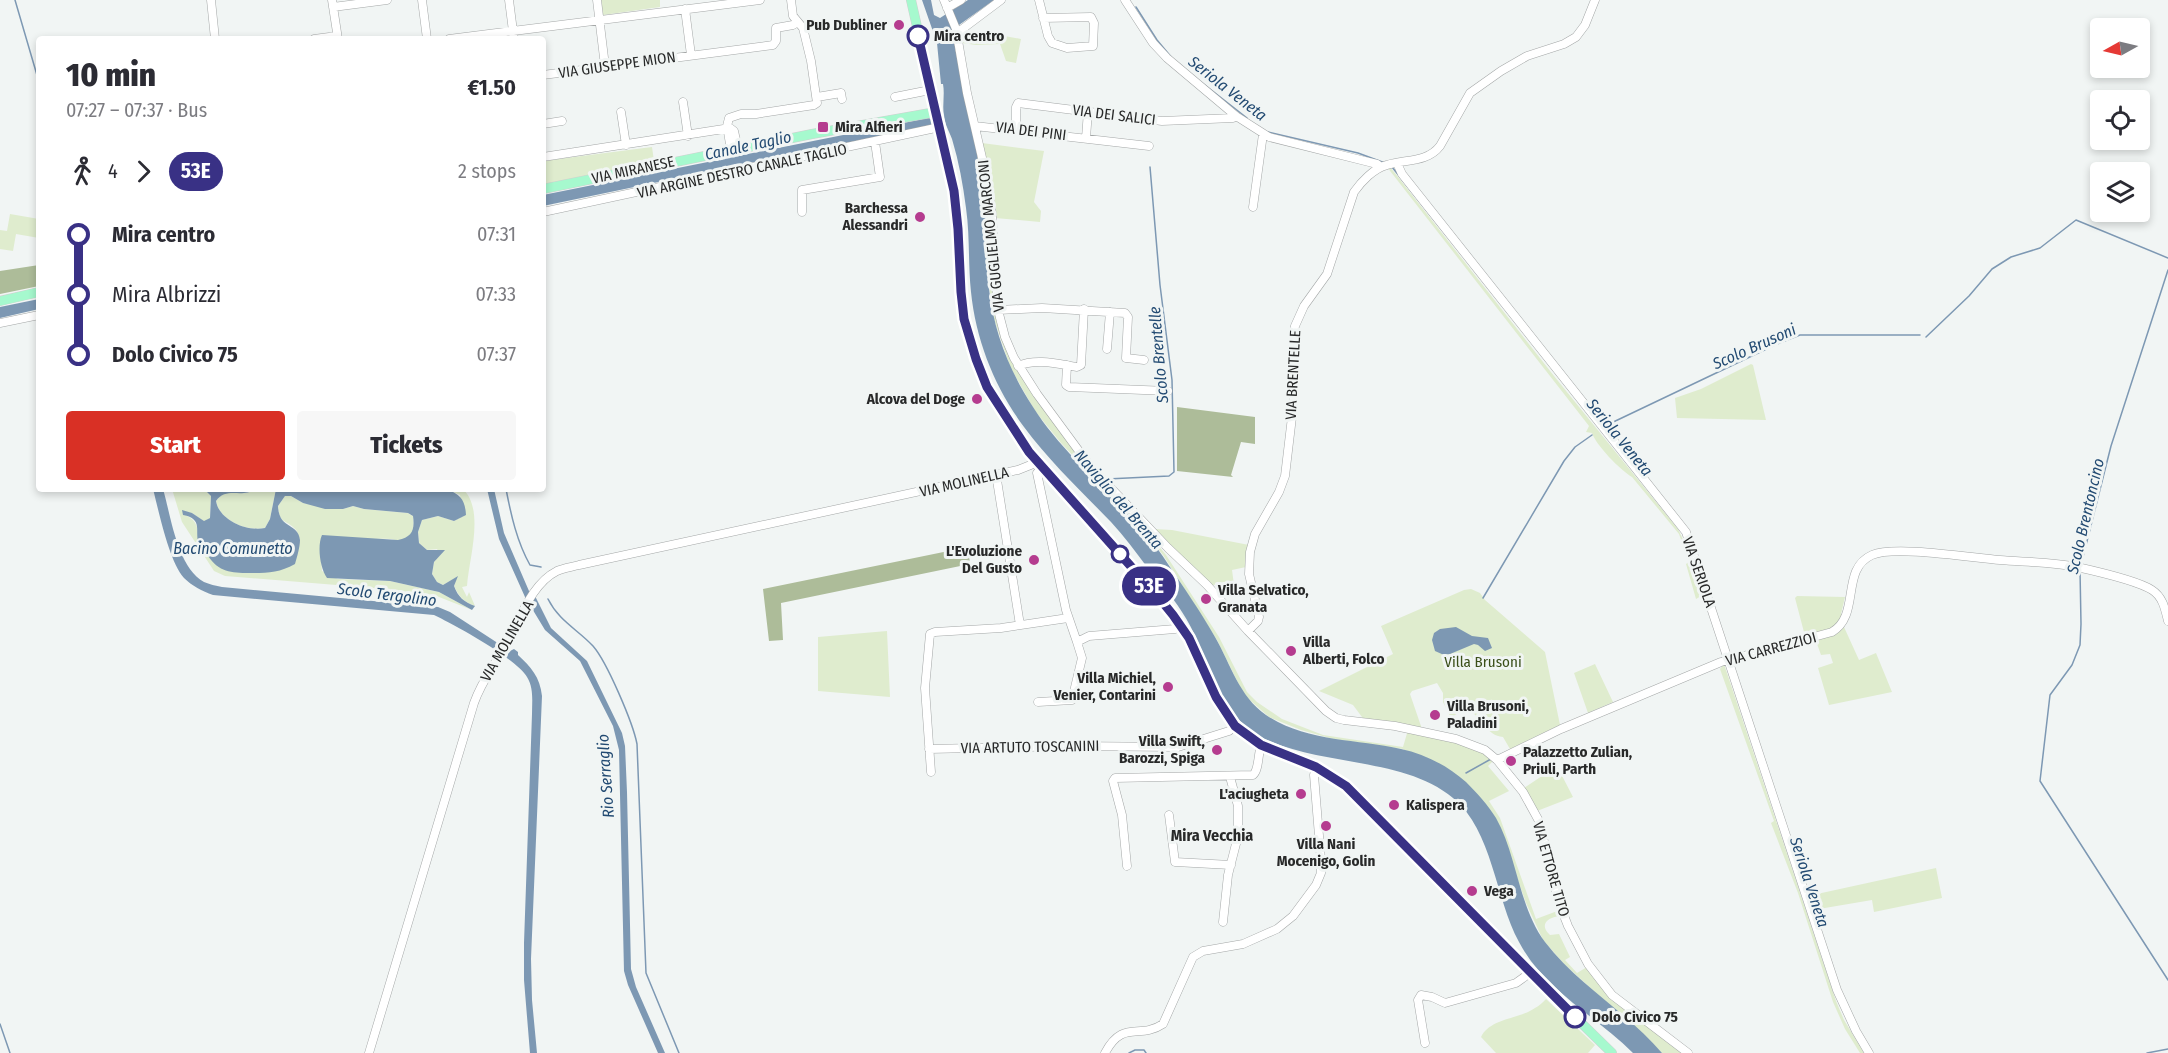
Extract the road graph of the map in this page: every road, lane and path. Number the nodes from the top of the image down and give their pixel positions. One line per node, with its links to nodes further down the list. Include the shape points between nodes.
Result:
1 (211, 0): 23 (street)
2 (387, 0): 14 (street)
3 (422, 0): 25 (street)
4 (508, 0): 22 (street)
5 (597, 0): 19 (street)
6 (760, 0): 15 (street)
7 (791, 0): 20 (street)
8 (911, 0): 30 (main road)
9 (961, 0): 16 (street)
10 (1001, 0): 21 (street)
11 (1039, 0): 18 (street)
12 (1125, 0): 38 (street, via 1167,58)
13 (1595, 0): 53 (street, VIA BRENTELLE, via 1576,37 1527,56 1473,90 1436,150 1426,157)
14 (332, 3): 24 (street)
15 (707, 3): 17 (street)
16 (947, 7): 21 (street, VIA GUGLIELMO MARCONI)
17 (685, 9): 19 (street); 27 (street, VIA GIUSEPPE MION)
18 (1043, 18): 18 (street, via 1091,17 1093,46 1055,45)
19 (600, 21): 22 (street); 28 (street)
20 (797, 22): 27 (street, VIA GIUSEPPE MION, via 776,28 773,45); 31 (street, via 806,40)
21 (956, 31): 41 (street, VIA GUGLIELMO MARCONI)
22 (513, 35): 26 (street)
23 (215, 36)
24 (337, 36)
25 (427, 36)
26 (497, 36)
27 (692, 55): 28 (street, VIA GIUSEPPE MION)
28 (605, 66): 29 (street, VIA GIUSEPPE MION)
29 (546, 75)
30 (930, 90): 32 (street); 37 (main road)
31 (818, 97): 33 (street, via 841,93); 43 (street, via 814,105 734,116 729,118)
32 (895, 97)
33 (842, 99)
34 (683, 102): 46 (street)
35 (1088, 111): 38 (street, VIA DEI SALICI, via 1162,121); 44 (street, VIA DEI SALICI, via 1018,103); 47 (street, VIA DEI PINI)
36 (621, 112): 49 (street)
37 (936, 114): 42 (main road); 51 (main road, VIA MIRANESE)
38 (1236, 116): 45 (street)
39 (561, 121): 40 (street)
40 (546, 124)
41 (975, 126): 44 (street, VIA DEI PINI); 61 (street, VIA GUGLIELMO MARCONI, via 989,194)
42 (940, 127): 48 (street, VIA ARGINE DESTRO CANALE TAGLIO); 70 (main road, via 955,202 961,292 971,345 995,401)
43 (727, 129): 46 (street); 51 (street)
44 (1016, 129): 47 (street, VIA DEI PINI)
45 (1263, 134): 53 (street); 55 (street)
46 (688, 136): 49 (street)
47 (1086, 138): 50 (street, VIA DEI PINI)
48 (874, 142): 56 (street, VIA ARGINE DESTRO CANALE TAGLIO); 57 (street, via 880,177 802,190)
49 (626, 145): 52 (street)
50 (1149, 146)
51 (734, 149): 54 (main road, VIA MIRANESE)
52 (546, 157)
53 (1388, 165): 78 (street, VIA BRENTELLE, via 1354,192 1327,274 1297,321 1291,362 1294,400 1285,476 1253,542 1249,574 1259,616); 80 (street, VIA SERIOLA, via 1402,174 1683,527)
54 (546, 188)
55 (1253, 207)
56 (546, 211)
57 (802, 212)
58 (36, 293): 59 (main road)
59 (0, 301)
60 (1084, 309): 61 (street); 62 (street); 67 (street, via 1082,363)
61 (998, 310): 68 (street, VIA GUGLIELMO MARCONI)
62 (1110, 312): 65 (street); 66 (street, via 1128,314 1126,358)
63 (36, 316): 64 (street)
64 (0, 322)
65 (1107, 349)
66 (1144, 360)
67 (1067, 365): 68 (street, via 1027,362); 69 (street, via 1069,387)
68 (1018, 366): 78 (street, VIA GUGLIELMO MARCONI, via 1090,466)
69 (1168, 391)
70 (1037, 467): 71 (street, VIA MOLINELLA); 74 (street); 77 (main road, via 1160,599)
71 (996, 474): 76 (street); 95 (street, VIA MOLINELLA, via 553,574 523,609 482,682)
72 (2168, 592): 73 (street)
73 (2160, 597): 75 (street); 80 (street, VIA CARREZZIOI, via 2146,587 2081,568 1907,551 1876,554 1856,570 1847,614 1838,629 1817,638)
74 (1068, 618): 76 (street); 79 (street)
75 (2168, 621)
76 (1020, 625): 84 (street, via 930,634 925,688)
77 (1180, 626): 79 (street, via 1089,636); 82 (main road)
78 (1248, 631): 85 (street, VIA ETTORE TITO, via 1313,700 1336,718 1456,739 1485,750)
79 (1077, 642): 81 (street, via 1082,658 1072,700)
80 (1726, 660): 85 (street, VIA CARREZZIOI); 99 (street, VIA SERIOLA, via 1837,990)
81 (1038, 702)
82 (1235, 726): 83 (main road); 84 (street, VIA ARTUTO TOSCANINI, via 1178,747)
83 (1261, 745): 86 (main road); 88 (street, via 1255,774)
84 (929, 749): 87 (street)
85 (1497, 760): 98 (street, VIA ETTORE TITO, via 1523,792 1539,821 1559,903 1588,964 1612,995)
86 (1316, 767): 93 (main road, via 1354,794); 96 (street, via 1322,866 1305,902 1283,925 1257,939 1198,952 1163,1024 1125,1032 1114,1039)
87 (931, 772)
88 (1230, 777): 90 (street, via 1238,806 1237,848); 91 (street, via 1115,778)
89 (1169, 815): 90 (street, via 1175,862)
90 (1231, 865): 92 (street)
91 (1127, 866)
92 (1223, 922)
93 (1530, 973): 94 (street, via 1516,983 1445,1003 1425,995 1418,997); 97 (main road)
94 (1425, 1043)
95 (369, 1053)
96 (1105, 1053)
97 (1612, 1053)
98 (1688, 1053)
99 (1869, 1053)

